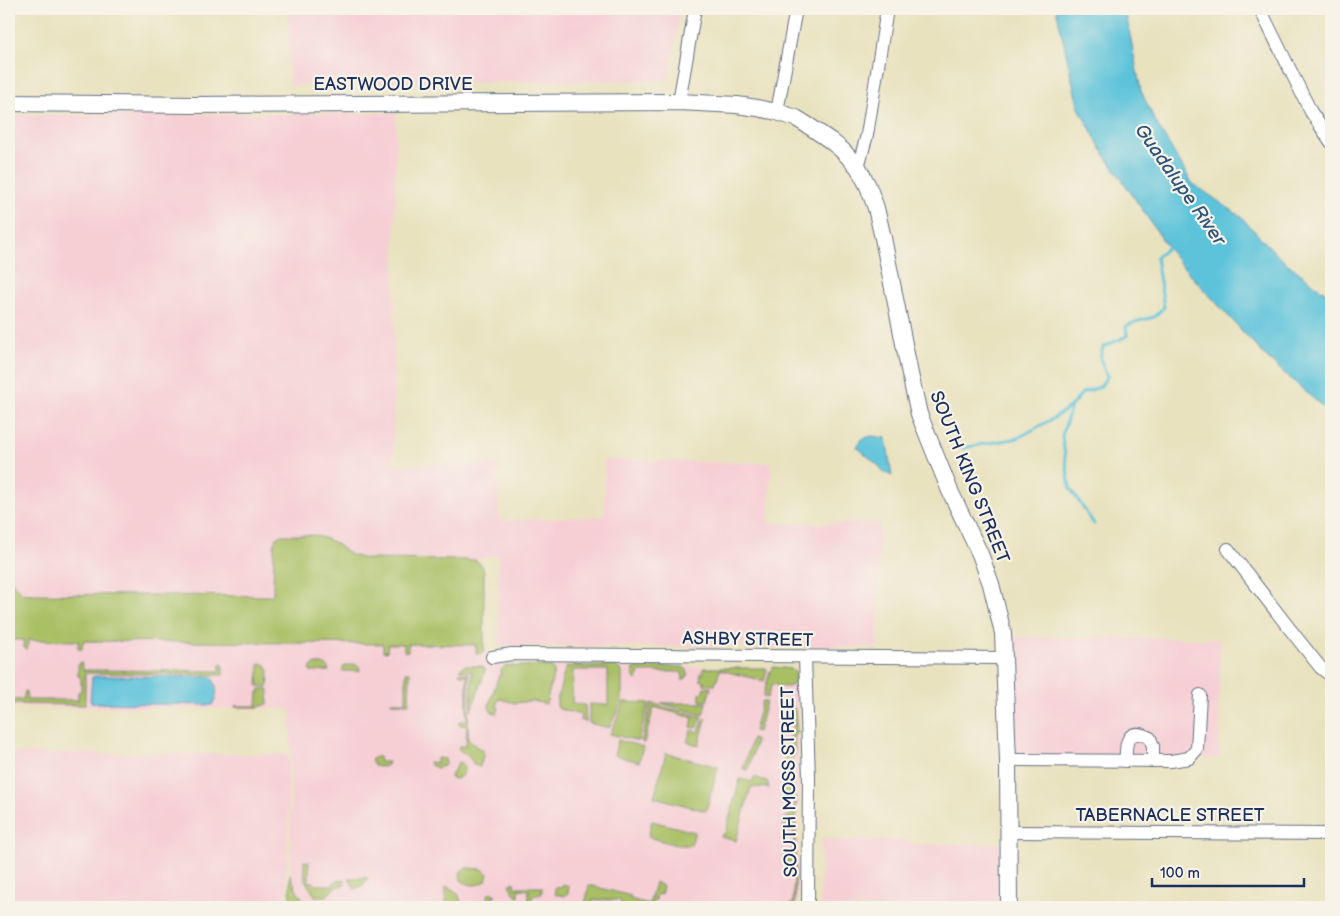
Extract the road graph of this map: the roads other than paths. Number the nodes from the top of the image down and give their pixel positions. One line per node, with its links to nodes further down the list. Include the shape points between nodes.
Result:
1 (694, 9): 5 (street)
2 (796, 9): 7 (street)
3 (887, 9): 9 (street, via 867,135)
4 (1260, 9): 8 (street, via 1311,112)
5 (679, 102): 6 (main road, EASTWOOD DRIVE); 7 (main road, EASTWOOD DRIVE, via 737,105)
6 (9, 103)
7 (777, 112): 9 (main road, SOUTH KING STREET, via 812,128)
8 (1331, 142)
9 (858, 167): 13 (main road, SOUTH KING STREET, via 876,208 919,414 991,584 1003,633)
10 (1228, 549): 14 (street, via 1320,667)
11 (492, 657): 12 (street, ASHBY STREET, via 512,654)
12 (805, 657): 13 (street, ASHBY STREET); 21 (street, SOUTH MOSS STREET, via 809,778)
13 (1004, 658): 16 (main road, SOUTH KING STREET)
14 (1331, 676)
15 (1200, 695): 18 (street, via 1198,749 1189,758)
16 (1008, 760): 17 (street); 19 (main road, SOUTH KING STREET)
17 (1126, 761): 18 (street); 18 (street, via 1128,739 1134,734 1143,734 1150,738 1153,746)
18 (1153, 761)
19 (1009, 832): 20 (street, TABERNACLE STREET); 22 (main road, SOUTH KING STREET)
20 (1331, 834)
21 (808, 907)
22 (1009, 907)

